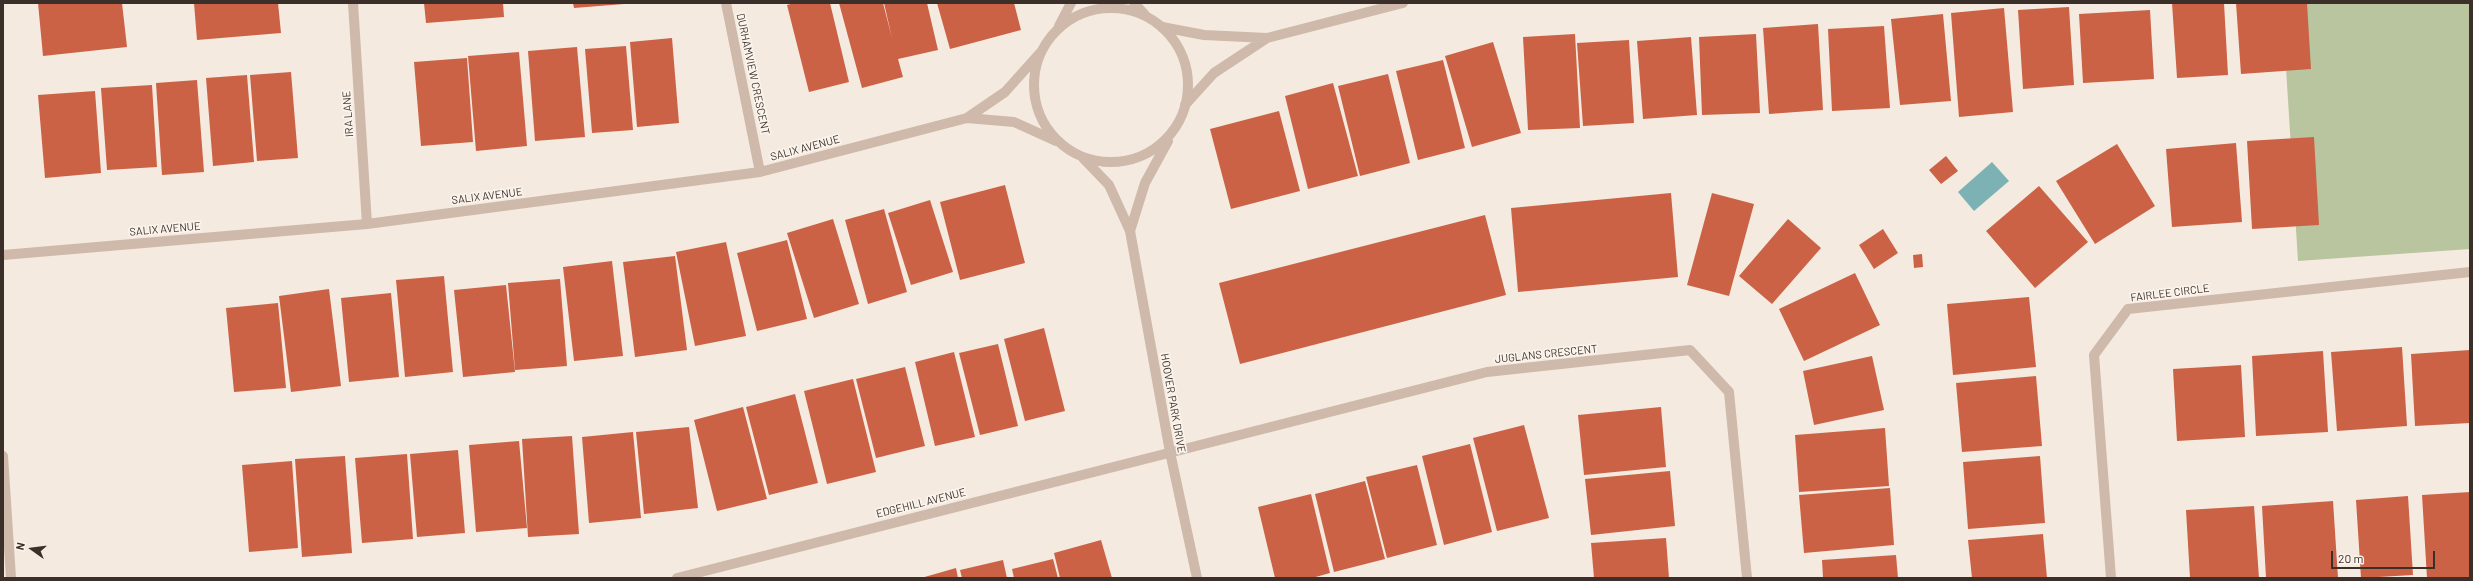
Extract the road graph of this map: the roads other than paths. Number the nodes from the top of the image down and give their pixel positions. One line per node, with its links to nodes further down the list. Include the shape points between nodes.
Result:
1 (353, 3): 17 (street, IRA LANE)
2 (726, 3): 16 (street, DURHAMVIEW CRESCENT)
3 (1071, 3): 8 (street)
4 (1134, 3): 6 (street)
5 (1403, 3): 9 (street)
6 (1146, 16): 7 (street); 8 (street, via 1128,10 1090,10)
7 (1162, 27): 9 (street, via 1204,35); 11 (street, via 1179,49 1184,62 1188,91)
8 (1057, 29): 10 (street)
9 (1268, 38): 11 (street, via 1214,73)
10 (1040, 53): 12 (street, SALIX AVENUE, via 1005,92); 14 (street, via 1034,71 1033,90 1044,126)
11 (1186, 105): 13 (street)
12 (967, 118): 14 (street, SALIX AVENUE, via 1014,122); 16 (street, SALIX AVENUE)
13 (1171, 133): 15 (street, via 1160,145 1131,160 1099,162); 18 (street, HOOVER PARK DRIVE, via 1145,183)
14 (1056, 141): 15 (street)
15 (1083, 158): 18 (street, HOOVER PARK DRIVE, via 1109,185)
16 (760, 172): 17 (street, SALIX AVENUE)
17 (367, 224): 19 (street, SALIX AVENUE)
18 (1130, 231): 21 (street, HOOVER PARK DRIVE)
19 (3, 255)
20 (2470, 272): 27 (street, FAIRLEE CIRCLE, via 2128,309 2094,355)
21 (1170, 452): 24 (street, EDGEHILL AVENUE); 25 (street, HOOVER PARK DRIVE); 26 (street, JUGLANS CRESCENT, via 1487,372 1690,350 1729,392)
22 (3, 456): 23 (street)
23 (12, 578)
24 (677, 578)
25 (1197, 578)
26 (1747, 578)
27 (2111, 578)

